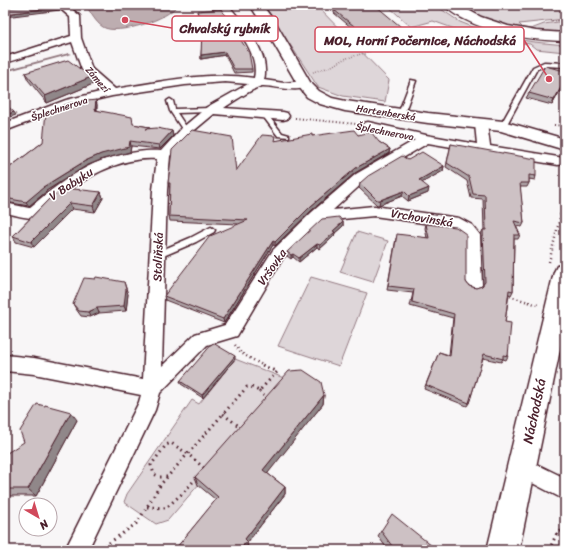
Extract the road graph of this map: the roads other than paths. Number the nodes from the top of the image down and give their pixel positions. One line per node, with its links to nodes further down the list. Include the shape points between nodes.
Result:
1 (24, 5): 6 (street)
2 (61, 5): 8 (street, Zámezí, via 75,16)
3 (223, 5): 13 (street, via 258,57 261,71)
4 (256, 5): 11 (main road, Hartenberská)
5 (451, 5): 7 (main road, via 474,19 500,28 528,34)
6 (5, 7)
7 (565, 37)
8 (76, 38): 9 (street); 15 (street, Zámezí, via 87,70)
9 (5, 60)
10 (565, 65): 24 (lane, via 544,64 535,68)
11 (301, 80): 13 (street, Šplechnerova, via 284,86); 19 (main road, Hartenberská, via 313,94 326,101)
12 (414, 81): 19 (lane)
13 (258, 83): 15 (street, Šplechnerova, via 225,79); 17 (street)
14 (66, 91): 15 (street, Zámezí)
15 (112, 93): 25 (street, Šplechnerova, via 70,102)
16 (170, 101): 18 (lane)
17 (211, 110): 18 (lane); 20 (street); 26 (street)
18 (173, 112): 26 (lane)
19 (401, 114): 22 (main road, Hartenberská)
20 (265, 115): 21 (street); 28 (lane, via 280,135)
21 (283, 116)
22 (481, 124): 24 (main road, Hartenberská); 31 (street)
23 (368, 126): 29 (street, Šplechnerova)
24 (503, 126): 27 (main road, via 535,127); 30 (main road, Hartenberská)
25 (5, 127)
26 (186, 131): 32 (street)
27 (565, 132)
28 (287, 136)
29 (426, 139): 31 (street, Šplechnerova); 35 (street, Vršovka, via 361,177)
30 (565, 145)
31 (484, 148): 33 (street, Šplechnerova)
32 (164, 155): 34 (street, V Babyku, via 128,157 92,169 32,213); 37 (street, Stoliňská)
33 (558, 161)
34 (5, 208)
35 (317, 216): 39 (street, Vrchovinská, via 374,211 454,222 473,235); 41 (street, Vršovka, via 278,254 231,331 201,339)
36 (211, 230): 37 (lane)
37 (158, 255): 41 (street, Stoliňská)
38 (565, 272): 42 (main road, Náchodská)
39 (474, 285)
40 (5, 363): 41 (street, via 34,366)
41 (152, 390): 44 (street, Stoliňská, via 148,404)
42 (522, 467): 43 (street); 45 (main road, Náchodská)
43 (565, 489)
44 (76, 550)
45 (503, 550)

